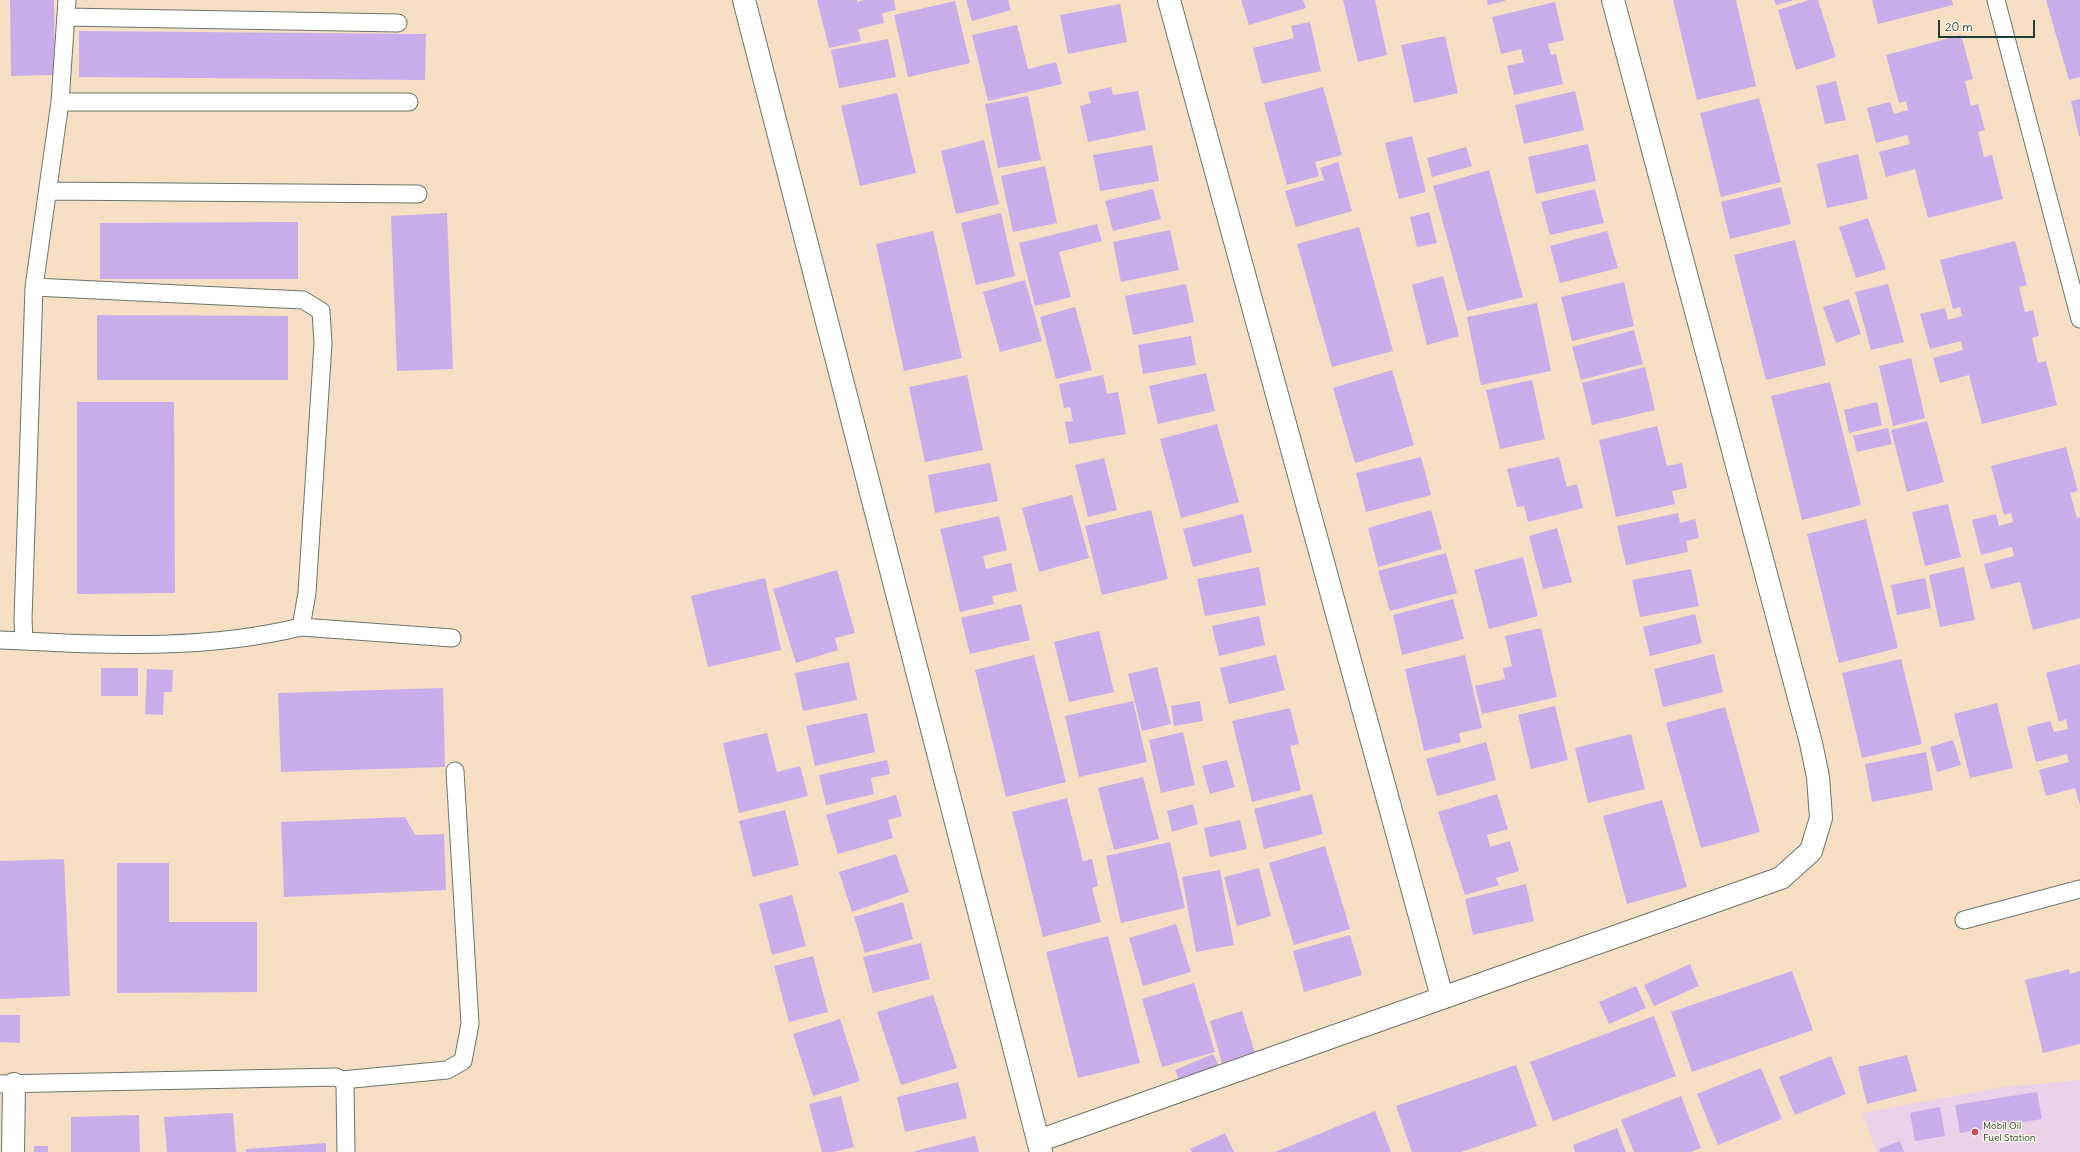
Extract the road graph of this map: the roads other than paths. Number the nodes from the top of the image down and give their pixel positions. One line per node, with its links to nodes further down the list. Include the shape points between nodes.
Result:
1 (67, 0): 6 (lane)
2 (744, 0): 24 (street)
3 (1169, 0): 21 (street)
4 (1613, 0): 21 (street, via 1811,742 1818,777 1821,818 1811,852 1781,878)
5 (1996, 0): 13 (lane)
6 (66, 17): 7 (lane); 8 (lane)
7 (398, 23)
8 (60, 102): 9 (lane); 10 (lane)
9 (409, 102)
10 (48, 191): 11 (lane); 12 (lane)
11 (418, 194)
12 (34, 287): 14 (lane, via 303,300 321,311 324,343 307,593); 17 (lane)
13 (2080, 319)
14 (302, 627): 15 (lane); 17 (lane, via 218,642 164,645)
15 (452, 638)
16 (0, 640): 17 (lane)
17 (24, 641)
18 (455, 771): 22 (lane, via 470,1024 463,1061 447,1070)
19 (2080, 889): 20 (lane)
20 (1964, 920)
21 (1442, 997): 24 (street)
22 (342, 1080): 23 (lane, via 336,1077); 26 (lane, via 346,1085)
23 (7, 1084): 25 (street)
24 (1040, 1147)
25 (13, 1152)
26 (346, 1152)

